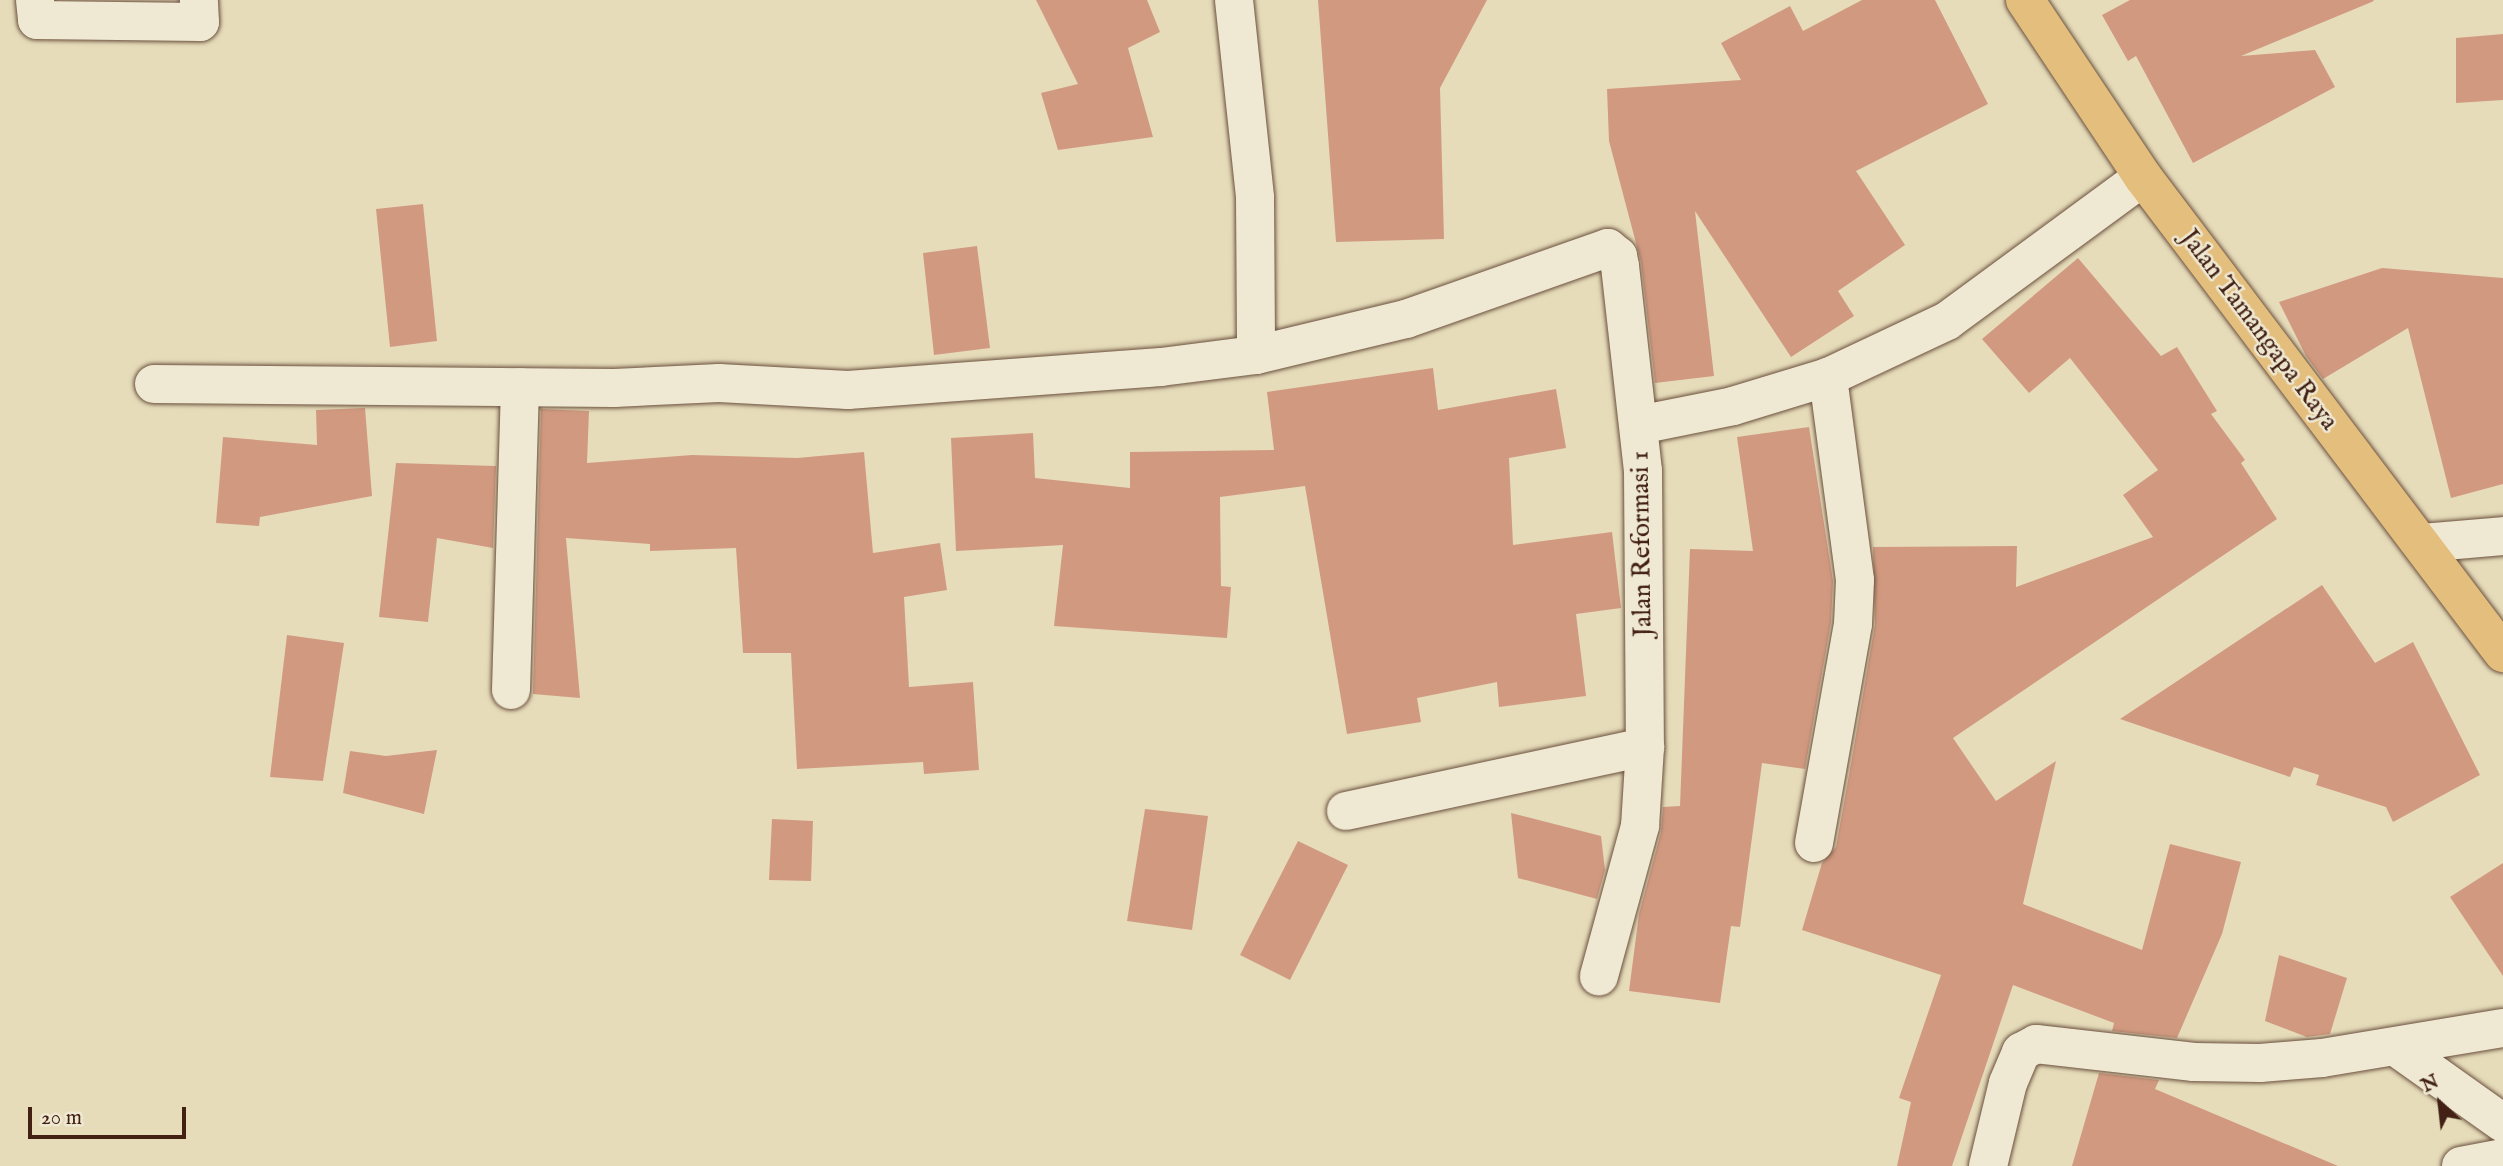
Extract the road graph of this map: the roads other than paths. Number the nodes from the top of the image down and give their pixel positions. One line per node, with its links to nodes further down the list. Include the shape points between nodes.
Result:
1 (35, 0): 2 (street, via 37,20 200,22)
2 (199, 0)
3 (1234, 0): 6 (street, via 1255,198)
4 (2025, 0): 5 (main road, Jalan Tamangapa Raya)
5 (2143, 177): 7 (street, Jalan Reformasi 1, via 1947,321); 12 (main road, Jalan Tamangapa Raya)
6 (1256, 355): 9 (street, via 1161,367 848,390 719,383); 10 (street, via 1431,311 1608,248 1618,256 1620,266)
7 (1828, 377): 10 (street, Jalan Reformasi 1, via 1733,406); 17 (street, via 1855,580 1853,624)
8 (154, 384): 9 (street)
9 (520, 387): 14 (street)
10 (1639, 425): 15 (street, Jalan Reformasi 1)
11 (2503, 536): 12 (street)
12 (2421, 543): 13 (main road, Jalan Tamangapa Raya)
13 (2503, 653)
14 (511, 690)
15 (1645, 747): 16 (street); 18 (street, Jalan Reformasi 1, via 1640,826)
16 (1346, 811)
17 (1814, 843)
18 (1599, 976)
19 (2503, 1028): 20 (street)
20 (2396, 1047): 21 (street); 23 (street, via 2322,1058 2225,1064 2036,1044 2021,1052 2008,1083)
21 (2503, 1123)
22 (2503, 1158): 24 (street)
23 (1988, 1166)
24 (2461, 1166)

